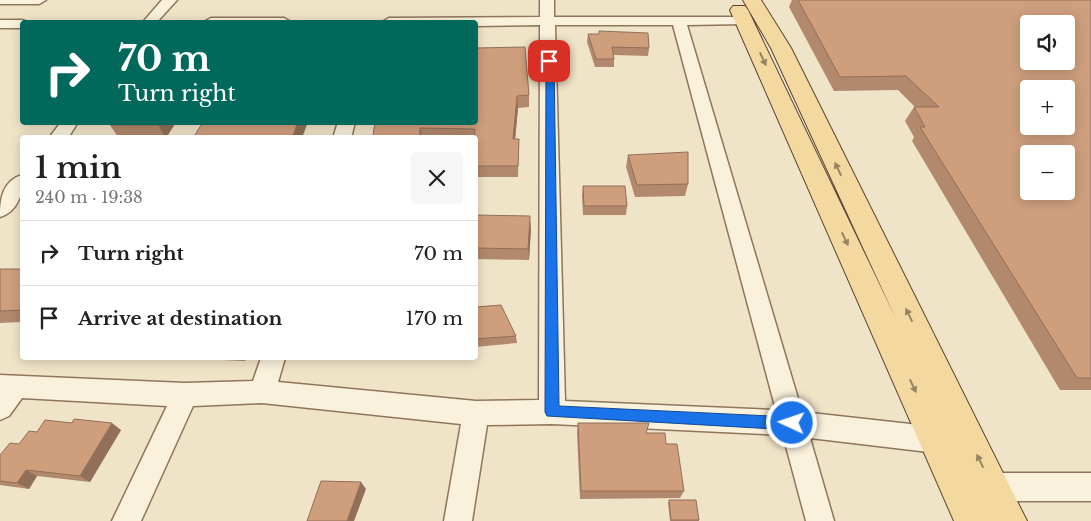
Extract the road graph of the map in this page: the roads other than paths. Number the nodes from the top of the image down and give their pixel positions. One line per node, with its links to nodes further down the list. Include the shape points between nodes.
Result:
1 (0, 0): 2 (street)
2 (39, 0)
3 (170, 0): 6 (street)
4 (547, 0): 9 (street)
5 (743, 7): 7 (street); 22 (main road, one-way to 22); 23 (main road, one-way to 5, via 781,48)
6 (152, 20)
7 (679, 20): 9 (street); 21 (street)
8 (478, 22): 9 (street)
9 (549, 22): 19 (street)
10 (0, 24): 11 (street)
11 (20, 24)
12 (20, 185): 13 (street)
13 (0, 210)
14 (272, 360): 16 (street)
15 (8, 386): 17 (street); 18 (street)
16 (262, 392): 17 (street); 20 (street)
17 (185, 395): 26 (street)
18 (0, 408)
19 (552, 412): 20 (street); 21 (street)
20 (476, 413): 27 (street)
21 (792, 423): 22 (street); 28 (street)
22 (937, 440): 25 (main road)
23 (992, 487): 24 (street); 25 (street); 30 (main road)
24 (1091, 487)
25 (958, 488): 29 (main road)
26 (126, 521)
27 (458, 521)
28 (820, 521)
29 (973, 521)
30 (1008, 521)

